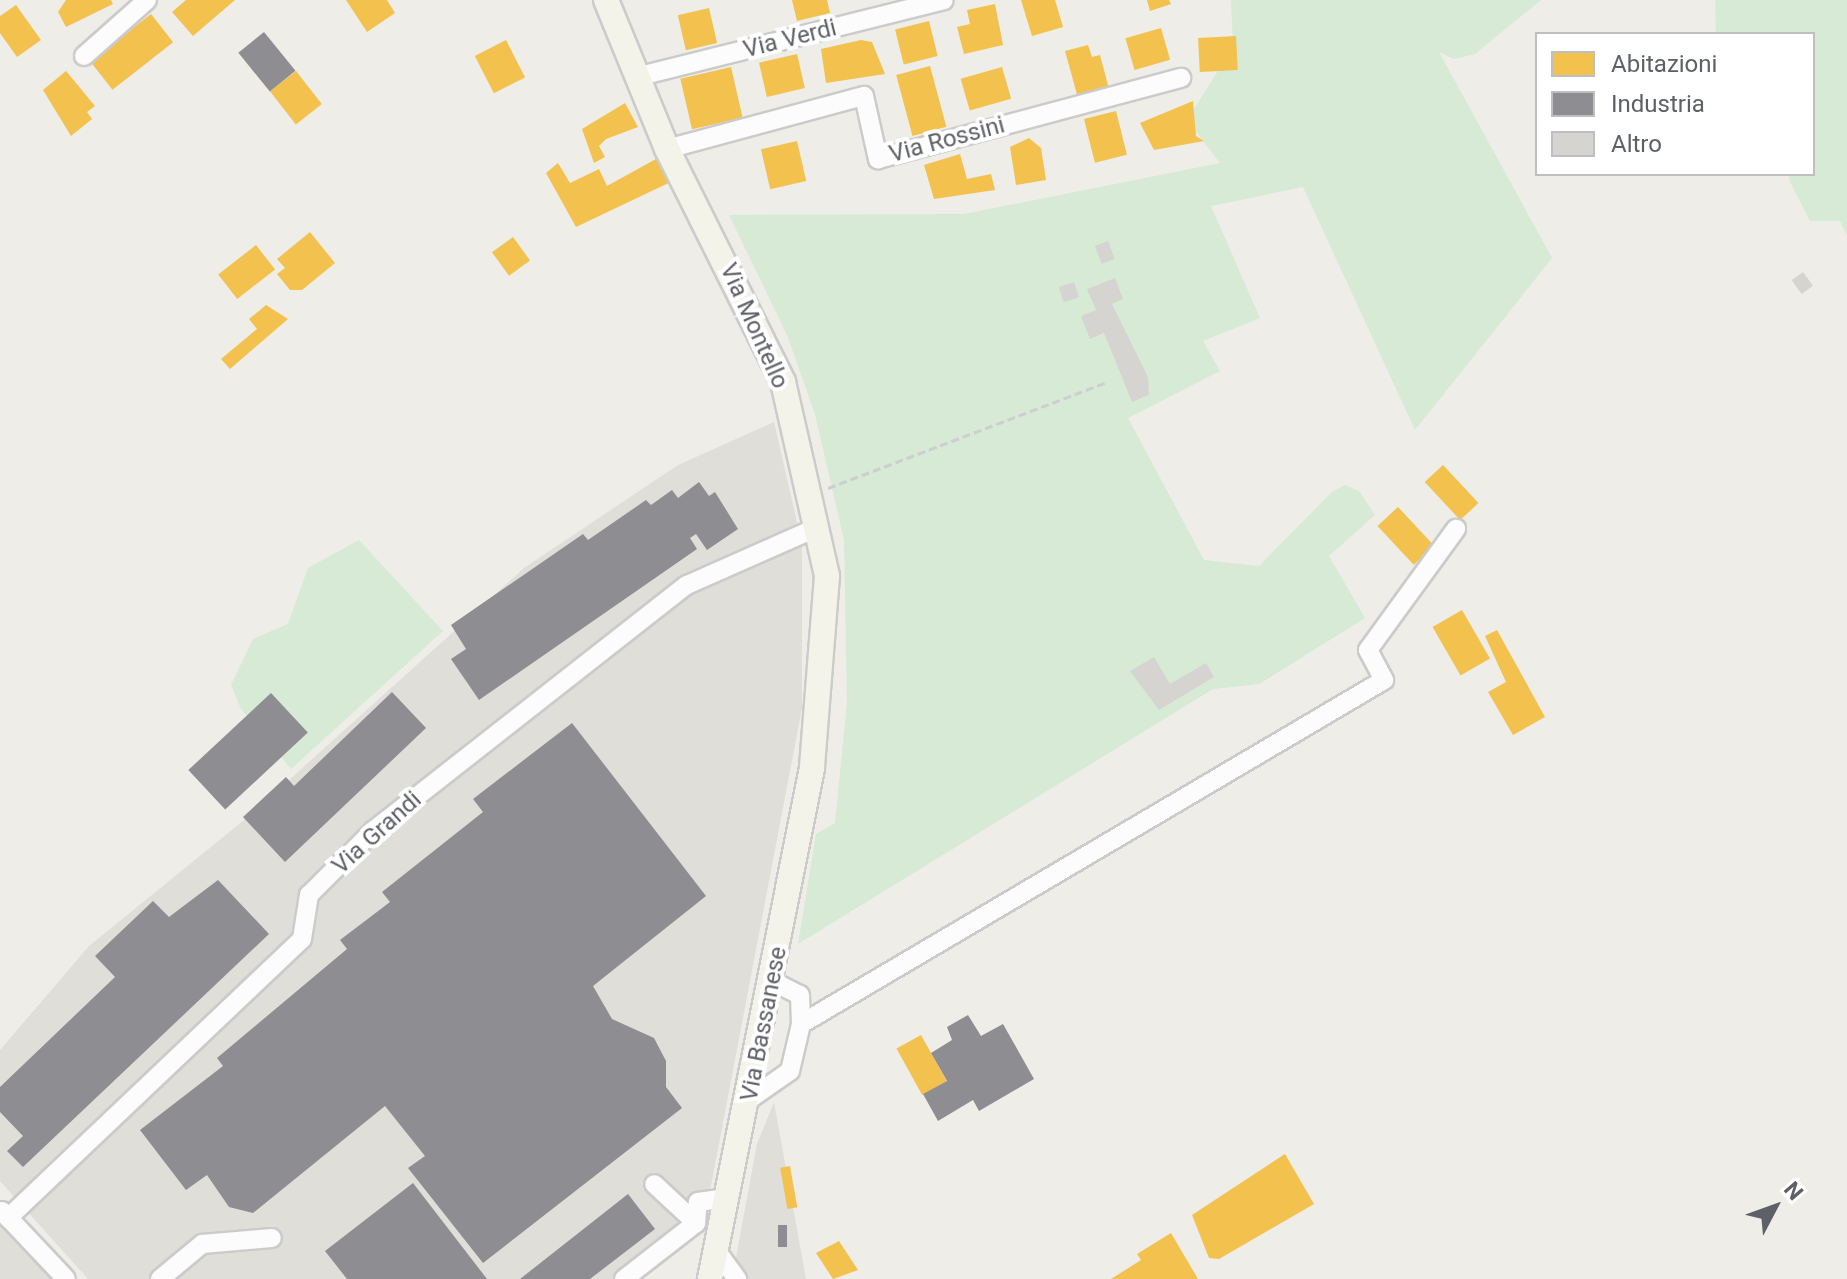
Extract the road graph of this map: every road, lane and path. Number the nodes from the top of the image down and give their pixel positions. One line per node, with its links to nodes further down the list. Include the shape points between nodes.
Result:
1 (147, 0): 4 (street)
2 (606, 0): 5 (main road, Via Montello)
3 (944, 0): 5 (street, Via Verdi)
4 (84, 56)
5 (636, 77): 7 (main road, Via Montello)
6 (1181, 78): 7 (street, Via Rossini, via 878,159 864,96)
7 (667, 149): 10 (main road, Via Montello, via 783,382)
8 (1105, 383): 9 (path, via 821,491)
9 (819, 479)
10 (818, 527): 12 (main road, Via Montello, via 827,576 825,667); 18 (street, Via Grandi, via 687,585 374,830 309,895 302,939)
11 (1456, 529): 14 (street, via 1368,650 1384,680)
12 (812, 768): 13 (main road, Via Bassanese)
13 (772, 981): 14 (street, via 800,995); 15 (main road, Via Bassanese)
14 (801, 1024): 15 (street, via 790,1071)
15 (750, 1099): 17 (main road, Via Bassanese)
16 (654, 1184): 19 (street)
17 (727, 1198): 19 (street, via 698,1202); 21 (main road, Via Bassanese)
18 (4, 1213): 22 (street)
19 (696, 1223): 24 (street)
20 (272, 1238): 23 (street, via 202,1244)
21 (716, 1250): 25 (main road, Via Bassanese); 26 (street)
22 (66, 1279)
23 (160, 1279)
24 (624, 1279)
25 (710, 1279)
26 (737, 1279)

